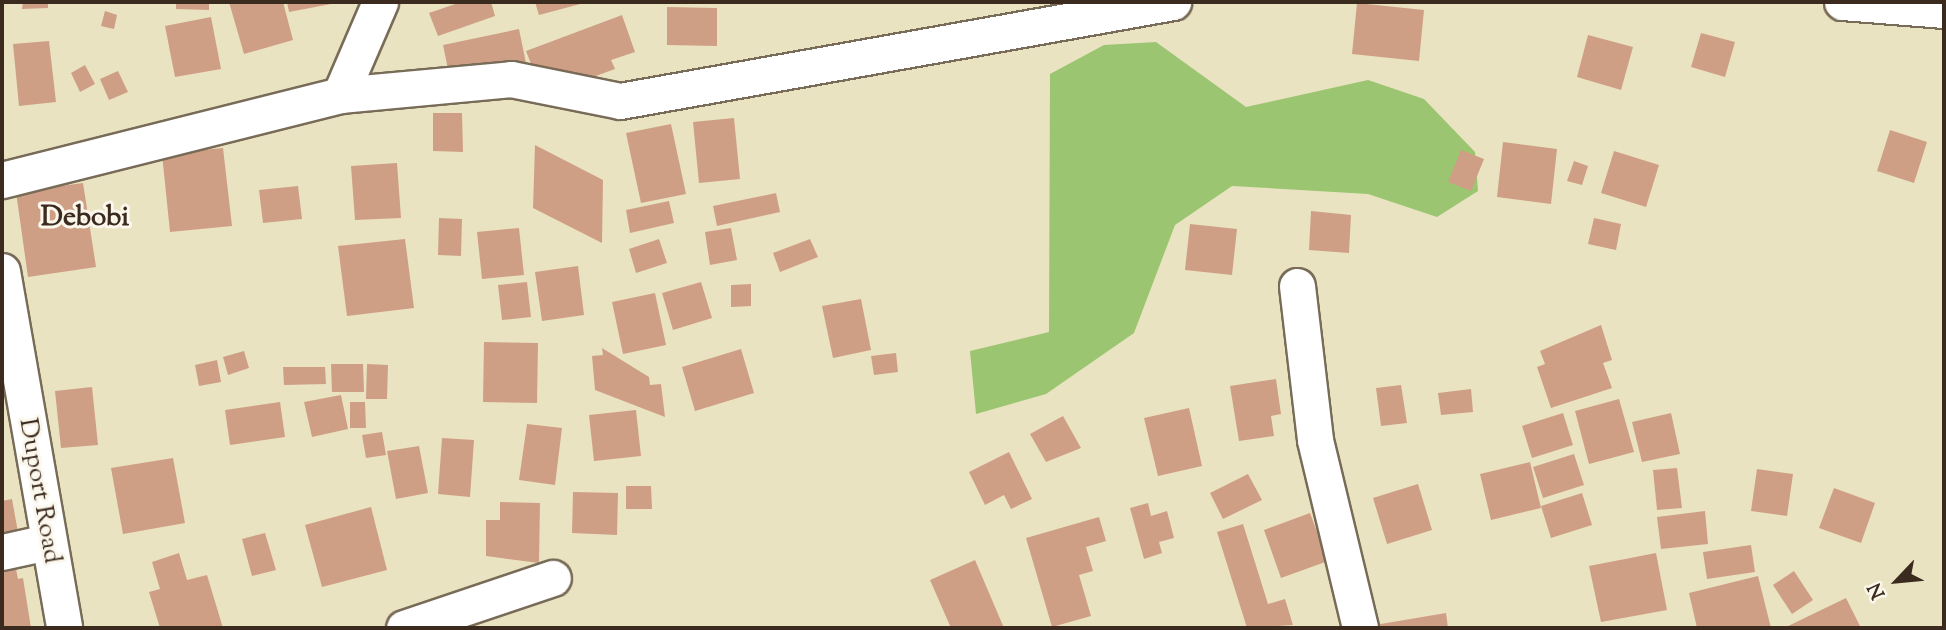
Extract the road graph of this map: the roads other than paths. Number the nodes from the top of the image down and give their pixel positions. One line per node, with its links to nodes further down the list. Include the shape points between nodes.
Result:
1 (380, 2): 5 (street)
2 (1173, 2): 5 (street, via 620,101 511,79)
3 (1842, 2): 4 (street)
4 (1944, 10)
5 (340, 96): 6 (street)
6 (2, 180)
7 (2, 271): 9 (street, Duport Road)
8 (1297, 286): 14 (street, via 1315,440)
9 (47, 542): 10 (street); 12 (street, Duport Road)
10 (2, 552)
11 (553, 578): 13 (street)
12 (64, 628)
13 (404, 628)
14 (1360, 628)

